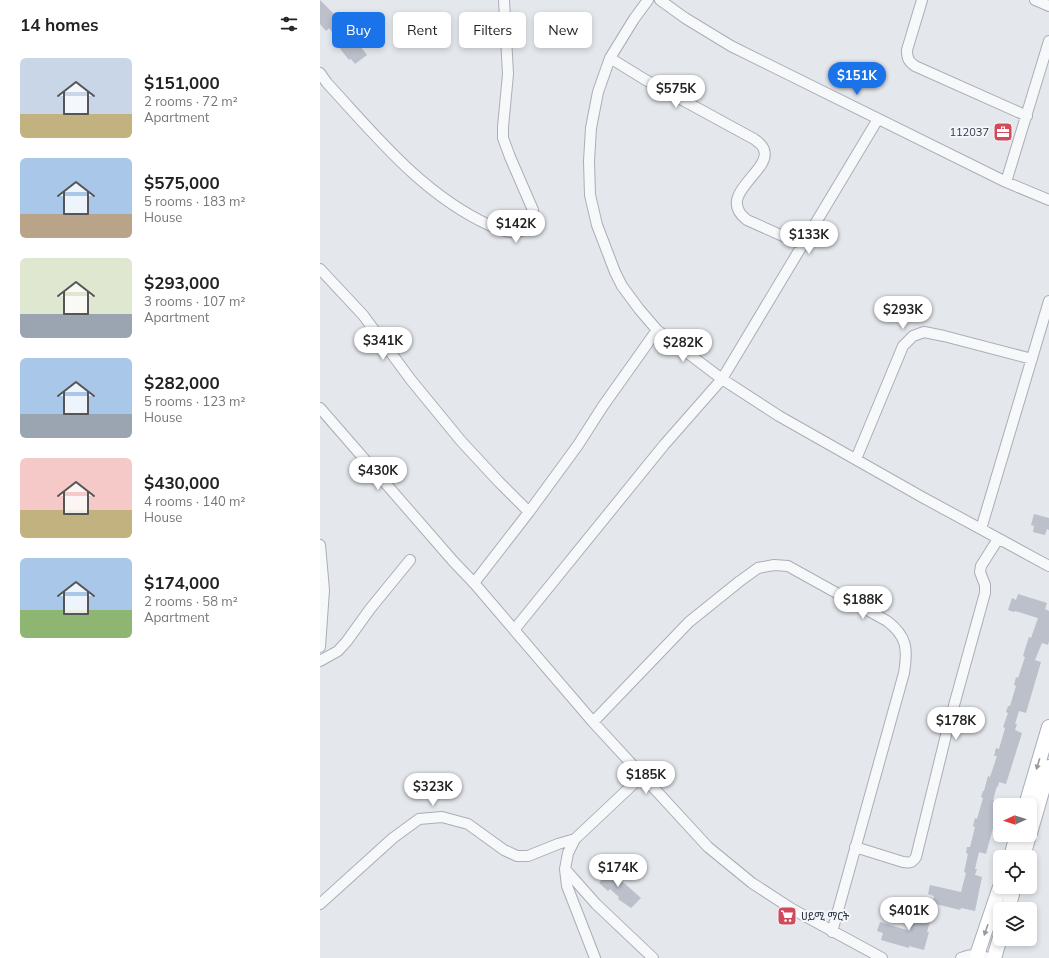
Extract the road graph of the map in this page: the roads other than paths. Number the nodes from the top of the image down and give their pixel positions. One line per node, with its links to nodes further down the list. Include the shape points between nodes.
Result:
1 (504, 0): 9 (street, via 508,74 503,138 533,210 534,218 525,230 517,233 507,231 470,216 444,199 396,158)
2 (648, 0): 8 (street)
3 (660, 0): 11 (street, via 731,46)
4 (922, 0): 10 (street, via 907,50 910,62)
5 (1035, 0): 6 (street)
6 (1049, 6)
7 (1049, 41): 10 (street)
8 (610, 58): 14 (street, via 761,144 765,155 763,162 742,188 737,201 740,215); 17 (street, via 598,92 591,128 590,195 596,225 615,272 622,286)
9 (320, 73)
10 (1027, 116): 12 (street)
11 (878, 120): 12 (street); 14 (street)
12 (1006, 182): 13 (street)
13 (1049, 200)
14 (802, 245): 19 (street)
15 (320, 269): 22 (street, via 363,315 411,380 461,441)
16 (1049, 301): 18 (street)
17 (657, 330): 19 (street); 22 (street)
18 (1032, 359): 21 (street, via 924,332 913,336 902,346); 23 (street)
19 (722, 379): 21 (street, via 779,416); 29 (street, via 664,445)
20 (320, 408): 28 (street)
21 (856, 459): 23 (street)
22 (530, 512): 28 (street)
23 (981, 529): 24 (street)
24 (998, 539): 27 (street); 39 (street, via 981,566 980,572 986,593 948,727 916,857 909,863)
25 (320, 546): 30 (street, via 324,590)
26 (410, 560): 31 (street, via 338,651)
27 (1049, 566)
28 (474, 583): 29 (street)
29 (514, 630): 32 (street)
30 (320, 646)
31 (320, 661)
32 (593, 722): 35 (street); 39 (street, via 689,622 740,581 758,568 788,566 887,621 897,628 904,640 907,656 904,673)
33 (1049, 727): 36 (street, one-way to 36)
34 (1049, 766): 37 (street)
35 (643, 775): 38 (street); 43 (street, via 708,847 752,883)
36 (1028, 798)
37 (1037, 809)
38 (575, 839): 40 (street, via 568,853); 42 (street, via 528,856 517,856 504,850 468,824 442,818 419,819 393,838)
39 (855, 847): 43 (street)
40 (565, 869): 46 (street, via 567,886); 47 (street, via 596,904)
41 (998, 894): 45 (street, one-way to 45)
42 (320, 904)
43 (832, 932): 48 (street)
44 (998, 946): 50 (street)
45 (983, 956): 49 (street, via 969,955)
46 (595, 958)
47 (653, 958)
48 (882, 958)
49 (961, 958)
50 (994, 958)

